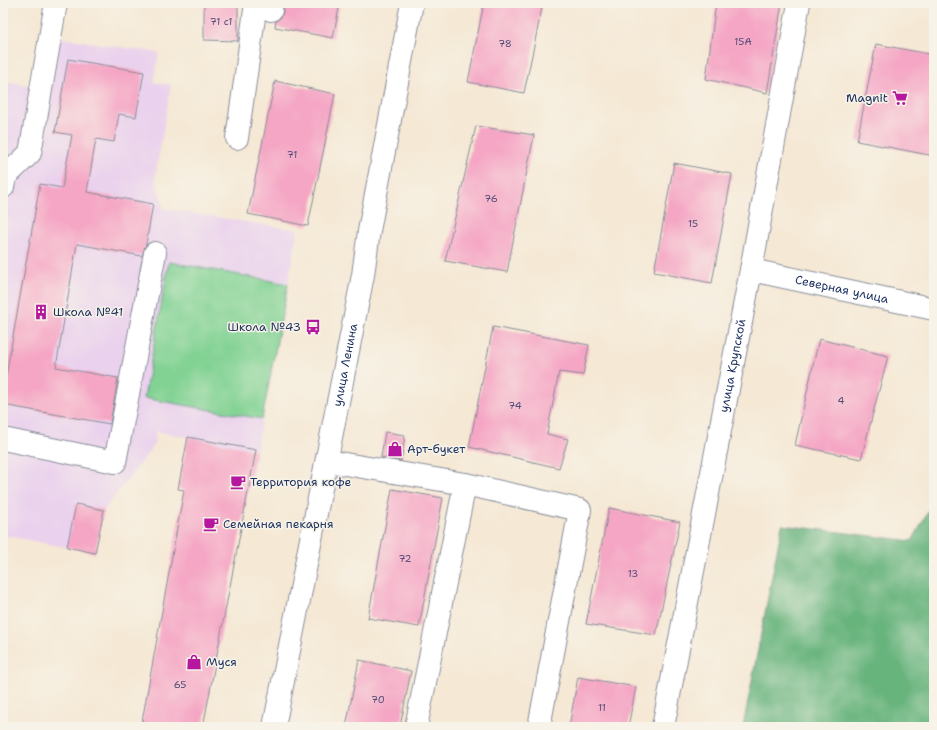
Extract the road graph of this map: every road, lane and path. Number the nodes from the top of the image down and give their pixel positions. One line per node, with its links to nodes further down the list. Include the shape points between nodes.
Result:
1 (56, 3): 6 (street, via 30,153 5,177)
2 (412, 3): 11 (street, улица Ленина, via 363,275)
3 (799, 3): 8 (street, улица Крупской)
4 (266, 6): 5 (street)
5 (237, 138)
6 (3, 187)
7 (155, 253): 10 (street, via 114,462)
8 (751, 270): 9 (street, Северная улица); 16 (street, улица Крупской)
9 (934, 309)
10 (3, 439)
11 (326, 461): 12 (street); 13 (street, улица Ленина)
12 (465, 484): 14 (street); 15 (street, via 580,510)
13 (274, 727)
14 (416, 727)
15 (539, 727)
16 (663, 727)

